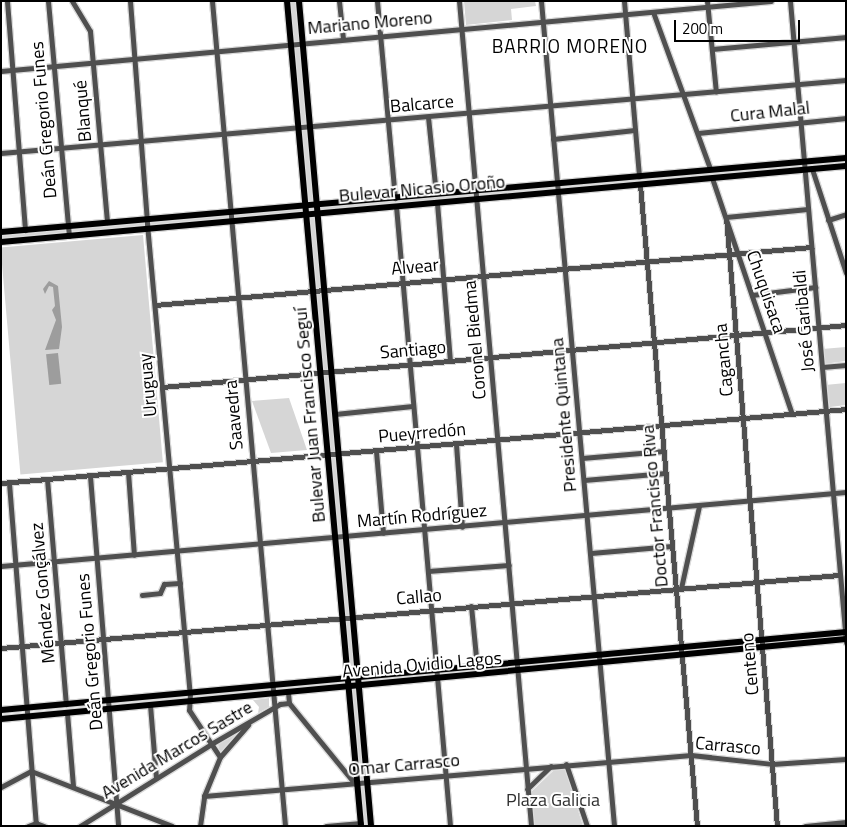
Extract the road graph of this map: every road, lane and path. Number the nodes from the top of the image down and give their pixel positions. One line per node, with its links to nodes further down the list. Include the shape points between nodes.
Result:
1 (7, 1): 31 (street)
2 (48, 1): 30 (street, Deán Gregorio Funes)
3 (72, 1): 29 (street, Blanqué, via 90,31)
4 (130, 1): 28 (street, Uruguay)
5 (212, 1): 27 (street, Saavedra)
6 (287, 1): 25 (main road, Bulevar Juan Francisco Seguí)
7 (299, 1): 24 (main road, Bulevar Juan Francisco Seguí)
8 (339, 1): 22 (street)
9 (377, 1): 20 (street)
10 (459, 1): 19 (street, Coronel Biedma)
11 (541, 1): 18 (street, Presidente Quintana)
12 (624, 1): 17 (street)
13 (771, 1): 15 (street, Mariano Moreno)
14 (790, 1): 23 (street, José Garibaldi)
15 (707, 4): 16 (street, Mariano Moreno); 26 (street)
16 (653, 12): 17 (street, Mariano Moreno); 36 (street)
17 (625, 14): 18 (street, Mariano Moreno); 37 (street)
18 (543, 21): 19 (street, Mariano Moreno); 38 (street, Presidente Quintana)
19 (462, 28): 20 (street, Mariano Moreno); 39 (street, Coronel Biedma)
20 (380, 36): 22 (street, Mariano Moreno); 42 (street)
21 (846, 37): 23 (street)
22 (343, 39): 24 (street, Mariano Moreno)
23 (794, 42): 26 (street); 34 (street, José Garibaldi)
24 (302, 43): 25 (street, Mariano Moreno); 44 (main road, Bulevar Juan Francisco Seguí)
25 (291, 44): 27 (street, Mariano Moreno); 45 (main road, Bulevar Juan Francisco Seguí)
26 (712, 49): 35 (street)
27 (216, 51): 28 (street, Mariano Moreno); 47 (street, Saavedra)
28 (134, 58): 29 (street, Mariano Moreno); 50 (street, Uruguay)
29 (93, 62): 30 (street, Mariano Moreno); 51 (street, Blanqué)
30 (54, 66): 31 (street, Mariano Moreno); 52 (street, Deán Gregorio Funes)
31 (12, 70): 32 (street, Mariano Moreno); 53 (street)
32 (1, 71)
33 (846, 80): 34 (street, Balcarce)
34 (796, 84): 35 (street, Balcarce); 43 (street, José Garibaldi)
35 (716, 92): 36 (street, Balcarce)
36 (684, 95): 37 (street, Balcarce); 48 (street)
37 (633, 99): 38 (street, Balcarce); 46 (street)
38 (550, 106): 39 (street, Balcarce); 49 (street, Presidente Quintana)
39 (469, 114): 40 (street, Balcarce); 64 (street, Coronel Biedma)
40 (428, 117): 42 (street, Balcarce); 66 (street)
41 (846, 118): 43 (street, Cura Malal)
42 (388, 121): 44 (street, Balcarce); 67 (street)
43 (800, 123): 48 (street, Cura Malal); 56 (street, José Garibaldi)
44 (310, 126): 45 (street, Balcarce); 70 (main road, Bulevar Juan Francisco Seguí)
45 (299, 127): 47 (street, Balcarce); 71 (main road, Bulevar Juan Francisco Seguí)
46 (636, 130): 49 (street); 60 (street)
47 (223, 133): 50 (street, Balcarce); 74 (street, Saavedra)
48 (698, 133): 58 (street)
49 (553, 138): 62 (street, Presidente Quintana)
50 (141, 140): 51 (street, Balcarce); 79 (street, Uruguay)
51 (100, 144): 52 (street, Balcarce); 82 (street, Blanqué)
52 (61, 147): 53 (street, Balcarce); 83 (street, Deán Gregorio Funes)
53 (19, 151): 54 (street, Balcarce); 85 (street)
54 (1, 153)
55 (846, 158): 56 (main road, Bulevar Nicasio Oroño)
56 (804, 162): 58 (main road, Bulevar Nicasio Oroño); 59 (street, José Garibaldi)
57 (846, 166): 59 (main road, Bulevar Nicasio Oroño)
58 (710, 170): 60 (main road, Bulevar Nicasio Oroño)
59 (808, 170): 61 (main road, Bulevar Nicasio Oroño); 73 (street, José Garibaldi); 80 (street)
60 (640, 176): 62 (main road, Bulevar Nicasio Oroño)
61 (712, 178): 63 (main road, Bulevar Nicasio Oroño); 78 (street, Chuquisaca)
62 (557, 183): 64 (main road, Bulevar Nicasio Oroño); 65 (street, Presidente Quintana)
63 (640, 185): 65 (main road, Bulevar Nicasio Oroño); 94 (street, Doctor Francisco Riva)
64 (475, 191): 66 (main road, Bulevar Nicasio Oroño); 68 (street, Coronel Biedma)
65 (558, 192): 68 (main road, Bulevar Nicasio Oroño); 95 (street, Presidente Quintana)
66 (436, 194): 67 (main road, Bulevar Nicasio Oroño)
67 (395, 198): 70 (main road, Bulevar Nicasio Oroño)
68 (476, 199): 69 (main road, Bulevar Nicasio Oroño); 97 (street, Coronel Biedma)
69 (437, 203): 72 (main road, Bulevar Nicasio Oroño); 98 (street)
70 (316, 205): 71 (main road, Bulevar Nicasio Oroño); 76 (main road, Bulevar Juan Francisco Seguí)
71 (306, 206): 74 (main road, Bulevar Nicasio Oroño); 75 (main road, Bulevar Juan Francisco Seguí)
72 (396, 206): 76 (main road, Bulevar Nicasio Oroño); 99 (street)
73 (808, 209): 78 (street); 89 (street, José Garibaldi)
74 (230, 212): 79 (main road, Bulevar Nicasio Oroño); 81 (street, Saavedra)
75 (307, 214): 76 (main road, Bulevar Nicasio Oroño); 81 (main road, Bulevar Nicasio Oroño); 102 (main road, Bulevar Juan Francisco Seguí)
76 (317, 214): 101 (main road, Bulevar Juan Francisco Seguí)
77 (846, 214): 80 (street)
78 (726, 217): 92 (street, Chuquisaca); 93 (street, Cagancha)
79 (147, 218): 82 (main road, Bulevar Nicasio Oroño); 84 (street, Uruguay)
80 (828, 220): 91 (street)
81 (231, 221): 84 (main road, Bulevar Nicasio Oroño); 104 (street, Saavedra)
82 (107, 222): 83 (main road, Bulevar Nicasio Oroño)
83 (68, 226): 85 (main road, Bulevar Nicasio Oroño); 87 (street, Deán Gregorio Funes)
84 (148, 229): 87 (main road, Bulevar Nicasio Oroño); 105 (street, Uruguay)
85 (26, 230): 86 (main road, Bulevar Nicasio Oroño)
86 (1, 232)
87 (69, 236): 88 (main road, Bulevar Nicasio Oroño)
88 (1, 242)
89 (811, 247): 92 (street, Alvear); 100 (street, José Garibaldi)
90 (846, 249): 91 (street)
91 (839, 251): 96 (street)
92 (738, 253): 93 (street, Alvear); 103 (street, Chuquisaca)
93 (729, 254): 94 (street, Alvear); 109 (street, Cagancha)
94 (647, 261): 95 (street, Alvear); 110 (street, Doctor Francisco Riva)
95 (565, 268): 97 (street, Alvear); 111 (street, Presidente Quintana)
96 (846, 273)
97 (483, 275): 98 (street, Alvear); 112 (street, Coronel Biedma)
98 (443, 279): 99 (street, Alvear); 113 (street)
99 (402, 282): 101 (street, Alvear); 114 (street)
100 (815, 288): 103 (street); 107 (street, José Garibaldi)
101 (323, 289): 102 (street, Alvear); 117 (main road, Bulevar Juan Francisco Seguí)
102 (314, 290): 104 (street, Alvear); 118 (main road, Bulevar Juan Francisco Seguí)
103 (752, 295): 108 (street, Chuquisaca)
104 (237, 297): 105 (street, Alvear); 119 (street, Saavedra)
105 (154, 305): 120 (street, Uruguay)
106 (846, 325): 107 (street, Santiago)
107 (818, 328): 108 (street, Santiago); 116 (street, José Garibaldi)
108 (765, 332): 109 (street, Santiago); 125 (street, Chuquisaca)
109 (736, 334): 110 (street, Santiago); 126 (street, Cagancha)
110 (654, 341): 111 (street, Santiago); 127 (street, Doctor Francisco Riva)
111 (572, 349): 112 (street, Santiago); 128 (street, Presidente Quintana)
112 (490, 356): 113 (street, Santiago); 129 (street, Coronel Biedma)
113 (450, 360): 114 (street, Santiago)
114 (409, 364): 117 (street, Santiago); 121 (street)
115 (846, 364): 116 (street)
116 (822, 367): 123 (street, José Garibaldi)
117 (331, 371): 118 (street, Santiago); 124 (main road, Bulevar Juan Francisco Seguí)
118 (321, 372): 119 (street, Santiago); 135 (main road, Bulevar Juan Francisco Seguí)
119 (245, 379): 120 (street, Santiago); 137 (street, Saavedra)
120 (162, 386): 138 (street, Uruguay)
121 (413, 406): 124 (street); 131 (street)
122 (846, 409): 123 (street, Pueyrredón)
123 (825, 411): 125 (street, Pueyrredón); 147 (street, José Garibaldi)
124 (334, 414): 134 (main road, Bulevar Juan Francisco Seguí)
125 (792, 414): 126 (street, Pueyrredón)
126 (743, 418): 127 (street, Pueyrredón); 148 (street, Cagancha)
127 (661, 426): 128 (street, Pueyrredón); 133 (street, Doctor Francisco Riva)
128 (580, 433): 129 (street, Pueyrredón); 136 (street, Presidente Quintana)
129 (498, 440): 130 (street, Pueyrredón); 152 (street, Coronel Biedma)
130 (456, 444): 131 (street, Pueyrredón); 153 (street)
131 (417, 447): 132 (street, Pueyrredón); 154 (street)
132 (376, 451): 134 (street, Pueyrredón); 155 (street)
133 (664, 451): 136 (street); 140 (street, Doctor Francisco Riva)
134 (338, 454): 135 (street, Pueyrredón); 156 (main road, Bulevar Juan Francisco Seguí)
135 (328, 455): 137 (street, Pueyrredón); 157 (main road, Bulevar Juan Francisco Seguí)
136 (582, 458): 143 (street, Presidente Quintana)
137 (252, 462): 138 (street, Pueyrredón); 158 (street, Saavedra)
138 (170, 469): 139 (street, Pueyrredón); 160 (street, Uruguay)
139 (128, 472): 141 (street, Pueyrredón); 162 (street)
140 (666, 473): 143 (street); 150 (street, Doctor Francisco Riva)
141 (90, 476): 142 (street, Pueyrredón); 163 (street, Deán Gregorio Funes)
142 (47, 480): 144 (street, Pueyrredón); 164 (street, Méndez Gonçálvez)
143 (584, 480): 151 (street, Presidente Quintana)
144 (9, 483): 145 (street, Pueyrredón); 165 (street)
145 (1, 484)
146 (846, 492): 147 (street, Martín Rodríguez)
147 (832, 493): 148 (street, Martín Rodríguez); 169 (street, José Garibaldi)
148 (750, 501): 149 (street, Martín Rodríguez); 171 (street, Centeno)
149 (699, 506): 150 (street, Martín Rodríguez); 172 (street)
150 (669, 508): 151 (street, Martín Rodríguez); 159 (street, Doctor Francisco Riva)
151 (587, 516): 152 (street, Martín Rodríguez); 161 (street, Presidente Quintana)
152 (505, 523): 153 (street, Martín Rodríguez); 166 (street, Coronel Biedma)
153 (462, 527): 154 (street, Martín Rodríguez)
154 (424, 530): 155 (street, Martín Rodríguez); 168 (street)
155 (383, 533): 156 (street, Martín Rodríguez)
156 (346, 536): 157 (street, Martín Rodríguez); 178 (main road, Bulevar Juan Francisco Seguí)
157 (336, 537): 158 (street, Martín Rodríguez); 179 (main road, Bulevar Juan Francisco Seguí)
158 (260, 544): 160 (street, Martín Rodríguez); 180 (street, Saavedra)
159 (672, 546): 161 (street); 172 (street, Doctor Francisco Riva)
160 (177, 551): 162 (street, Martín Rodríguez); 170 (street, Uruguay)
161 (591, 553): 174 (street, Presidente Quintana)
162 (134, 554): 163 (street, Martín Rodríguez)
163 (96, 558): 164 (street, Martín Rodríguez); 183 (street, Deán Gregorio Funes)
164 (54, 561): 165 (street, Martín Rodríguez); 184 (street, Méndez Gonçálvez)
165 (15, 565): 167 (street, Martín Rodríguez); 186 (street)
166 (508, 565): 168 (street); 175 (street, Coronel Biedma)
167 (1, 566)
168 (428, 571): 177 (street)
169 (839, 575): 171 (street, Callao); 182 (street, José Garibaldi)
170 (180, 582): 173 (street, via 164,584 158,594); 181 (street, Uruguay)
171 (756, 582): 172 (street, Callao); 185 (street, Centeno)
172 (678, 588): 174 (street, Callao); 187 (street, Doctor Francisco Riva)
173 (142, 595)
174 (594, 595): 175 (street, Callao); 190 (street, Presidente Quintana)
175 (512, 602): 176 (street, Callao); 192 (street, Coronel Biedma)
176 (471, 606): 177 (street, Callao); 191 (street)
177 (431, 610): 178 (street, Callao); 193 (street)
178 (353, 616): 179 (street, Callao); 196 (main road, Bulevar Juan Francisco Seguí)
179 (343, 617): 180 (street, Callao); 195 (main road, Bulevar Juan Francisco Seguí)
180 (267, 624): 181 (street, Callao); 197 (street, Saavedra)
181 (185, 632): 183 (street, Callao); 200 (street, Uruguay)
182 (845, 637): 185 (main road, Avenida Ovidio Lagos)
183 (103, 639): 184 (street, Callao); 202 (street, Deán Gregorio Funes)
184 (61, 642): 186 (street, Callao); 205 (street, Méndez Gonçálvez)
185 (762, 644): 187 (main road, Avenida Ovidio Lagos); 189 (main road, Avenida Ovidio Lagos); 221 (street, Centeno)
186 (20, 646): 188 (street, Callao); 207 (street)
187 (681, 647): 189 (street, Doctor Francisco Riva); 190 (main road, Avenida Ovidio Lagos)
188 (1, 648)
189 (682, 655): 190 (main road, Avenida Ovidio Lagos); 216 (street, Doctor Francisco Riva)
190 (600, 660): 192 (main road, Avenida Ovidio Lagos); 219 (street, Presidente Quintana)
191 (476, 667): 192 (main road, Avenida Ovidio Lagos); 193 (main road, Avenida Ovidio Lagos)
192 (517, 667): 194 (main road, Avenida Ovidio Lagos); 223 (street, Coronel Biedma)
193 (436, 671): 194 (street); 196 (main road, Avenida Ovidio Lagos)
194 (437, 678): 196 (main road, Avenida Ovidio Lagos); 225 (street)
195 (348, 679): 196 (main road, Avenida Ovidio Lagos); 197 (main road, Avenida Ovidio Lagos); 198 (main road, Bulevar Juan Francisco Seguí)
196 (359, 682): 198 (main road, Avenida Ovidio Lagos); 227 (main road, Bulevar Juan Francisco Seguí)
197 (272, 686): 200 (main road, Avenida Ovidio Lagos); 201 (street, Saavedra)
198 (349, 686): 199 (main road, Avenida Ovidio Lagos); 228 (main road, Bulevar Juan Francisco Seguí)
199 (288, 692): 201 (main road, Avenida Ovidio Lagos); 204 (street)
200 (190, 693): 202 (main road, Avenida Ovidio Lagos); 203 (street, Uruguay)
201 (273, 694): 203 (main road, Avenida Ovidio Lagos); 208 (street, Saavedra)
202 (108, 701): 205 (main road, Avenida Ovidio Lagos); 209 (street, Deán Gregorio Funes)
203 (190, 701): 206 (main road, Avenida Ovidio Lagos); 215 (street, Uruguay, via 189,710)
204 (289, 703): 208 (street, Avenida Marcos Sastre); 228 (street)
205 (66, 704): 207 (main road, Avenida Ovidio Lagos)
206 (150, 705): 209 (main road, Avenida Ovidio Lagos); 226 (street)
207 (25, 708): 210 (main road, Avenida Ovidio Lagos); 212 (street)
208 (274, 708): 214 (street, Avenida Marcos Sastre); 232 (street, Saavedra)
209 (109, 709): 211 (main road, Avenida Ovidio Lagos); 234 (street, Deán Gregorio Funes)
210 (1, 710)
211 (67, 713): 212 (main road, Avenida Ovidio Lagos); 229 (street)
212 (26, 716): 213 (main road, Avenida Ovidio Lagos); 224 (street)
213 (1, 719)
214 (255, 719): 215 (street, Avenida Marcos Sastre); 217 (street)
215 (212, 744): 217 (street, Uruguay); 226 (street, Avenida Marcos Sastre)
216 (691, 755): 219 (street, Carrasco); 221 (street, Carrasco); 251 (street, Doctor Francisco Riva)
217 (220, 757): 233 (street)
218 (846, 759): 221 (street, Carrasco)
219 (608, 761): 220 (street, Omar Carrasco); 250 (street, Presidente Quintana)
220 (566, 764): 222 (street, Omar Carrasco); 249 (street)
221 (772, 764): 252 (street, Centeno)
222 (551, 765): 223 (street, Omar Carrasco); 231 (street)
223 (525, 768): 225 (street, Omar Carrasco); 231 (street, Coronel Biedma)
224 (31, 770): 229 (street); 230 (street); 236 (street)
225 (446, 775): 227 (street, Omar Carrasco); 247 (street)
226 (156, 778): 234 (street, Avenida Marcos Sastre)
227 (367, 782): 228 (street, Omar Carrasco); 246 (main road, Bulevar Juan Francisco Seguí)
228 (356, 784): 232 (street, Omar Carrasco); 237 (main road, Bulevar Juan Francisco Seguí)
229 (73, 786): 234 (street)
230 (1, 787)
231 (528, 789): 248 (street, Coronel Biedma)
232 (282, 790): 233 (street, Omar Carrasco); 244 (street, Saavedra)
233 (204, 796): 243 (street)
234 (116, 802): 240 (street, Avenida Marcos Sastre); 241 (street, Deán Gregorio Funes); 242 (street)
235 (846, 822): 253 (street)
236 (36, 823): 238 (street); 239 (street)
237 (361, 824): 245 (street)
238 (28, 826)
239 (44, 826)
240 (80, 826)
241 (118, 826)
242 (172, 826)
243 (200, 826)
244 (285, 826)
245 (326, 826)
246 (371, 826)
247 (450, 826)
248 (531, 826)
249 (587, 826)
250 (614, 826)
251 (697, 826)
252 (777, 826)
253 (805, 826)

